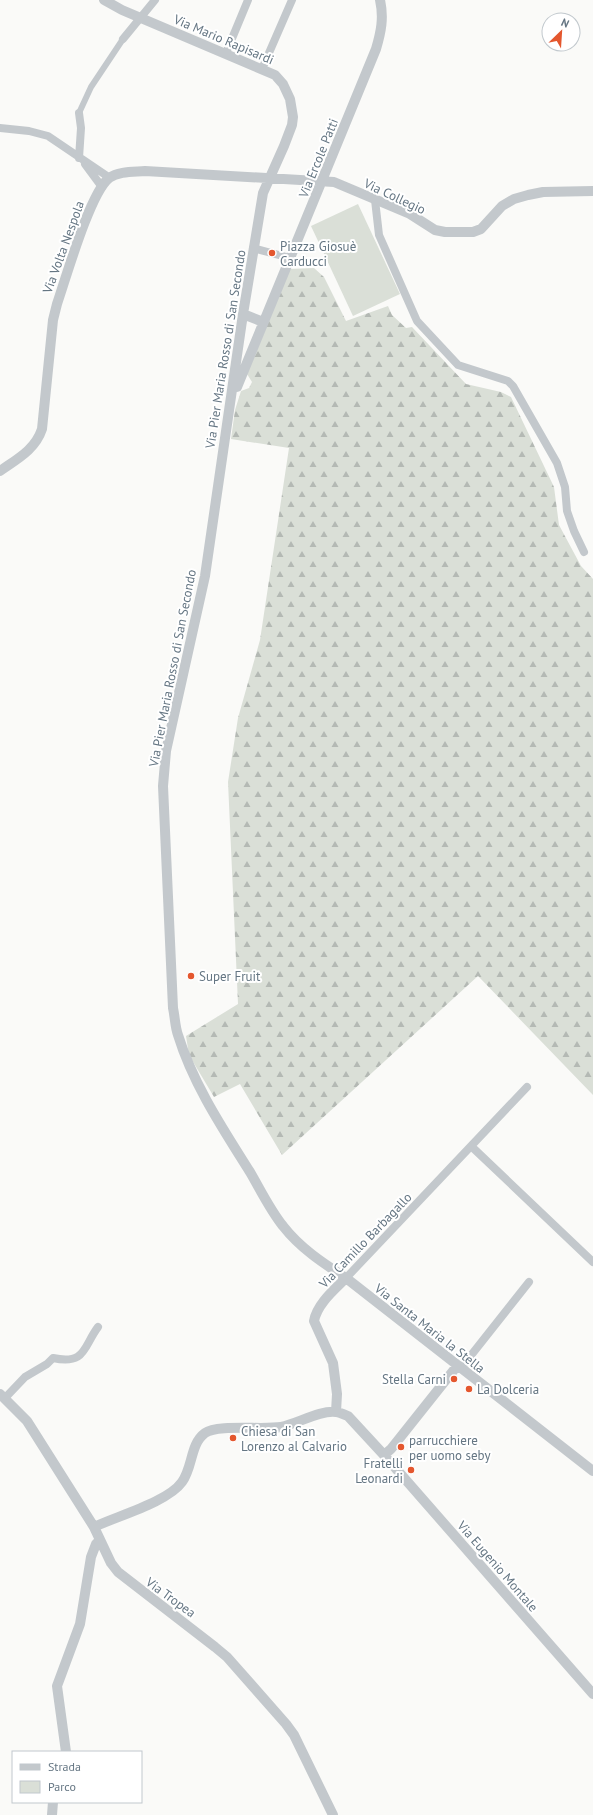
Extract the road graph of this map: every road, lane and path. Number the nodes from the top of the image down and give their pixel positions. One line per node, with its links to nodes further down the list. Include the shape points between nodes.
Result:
1 (104, 0): 6 (street, Via Mario Rapisardi)
2 (155, 0): 6 (street)
3 (248, 0): 8 (street)
4 (292, 0): 9 (street)
5 (380, 0): 15 (street, Via Ercole Patti, via 382,31)
6 (141, 18): 7 (street); 8 (street, Via Mario Rapisardi)
7 (123, 39): 10 (street, via 91,87)
8 (226, 54): 9 (street, Via Mario Rapisardi)
9 (262, 69): 14 (street, Via Mario Rapisardi, via 275,75 283,84 290,99 293,117 290,134)
10 (79, 113): 12 (street)
11 (0, 128): 12 (street, via 48,136)
12 (80, 158): 13 (street); 16 (street)
13 (110, 178): 14 (street, via 124,173 145,171); 16 (street, Via Volta Nespola)
14 (270, 178): 15 (street, Via Collegio); 19 (street, Via Pier Maria Rosso di San Secondo, via 263,193)
15 (323, 180): 18 (street, Via Collegio, via 334,182); 20 (street, Via Ercole Patti)
16 (102, 187): 24 (street, Via Volta Nespola, via 92,205 57,304 39,438 34,446)
17 (593, 192): 18 (street, Via Collegio, via 543,192 514,199 502,206 480,229 473,232 435,230 410,214)
18 (375, 200): 25 (street, via 379,235 416,321 458,365 508,381 513,386 556,463 574,531)
19 (253, 248): 20 (street); 21 (street, Via Pier Maria Rosso di San Secondo)
20 (290, 258): 22 (street, Via Ercole Patti)
21 (243, 314): 22 (street); 23 (street, Via Pier Maria Rosso di San Secondo)
22 (263, 322): 23 (street, Via Ercole Patti, via 238,382)
23 (227, 426): 29 (street, Via Pier Maria Rosso di San Secondo, via 205,576 166,751 163,786 173,1008 177,1034 200,1086 282,1225 310,1254)
24 (0, 471)
25 (584, 552)
26 (527, 1087): 27 (street, Via Camillo Barbagallo)
27 (471, 1146): 28 (street); 29 (street, Via Camillo Barbagallo)
28 (593, 1262)
29 (346, 1278): 32 (street, Via Santa Maria la Stella); 34 (street, Via Camillo Barbagallo, via 330,1294 314,1321 333,1363)
30 (529, 1282): 32 (street)
31 (98, 1327): 33 (street, via 83,1353 70,1360 53,1358)
32 (459, 1367): 35 (street); 36 (street, Via Santa Maria la Stella)
33 (3, 1396): 37 (street, Via Tropea, via 27,1421)
34 (337, 1409): 35 (street, Via Eugenio Montale, via 349,1413); 37 (street, via 330,1407 303,1420 280,1427 220,1429 206,1433 197,1441 188,1471 176,1489)
35 (384, 1455): 39 (street, Via Eugenio Montale)
36 (593, 1471)
37 (94, 1527): 38 (street, Via Tropea)
38 (100, 1540): 40 (street, via 91,1556 80,1624 57,1686); 43 (street, Via Tropea, via 111,1563 123,1577 215,1647 276,1711 294,1735)
39 (593, 1694)
40 (66, 1751)
41 (53, 1803): 42 (street)
42 (52, 1815)
43 (333, 1815)

